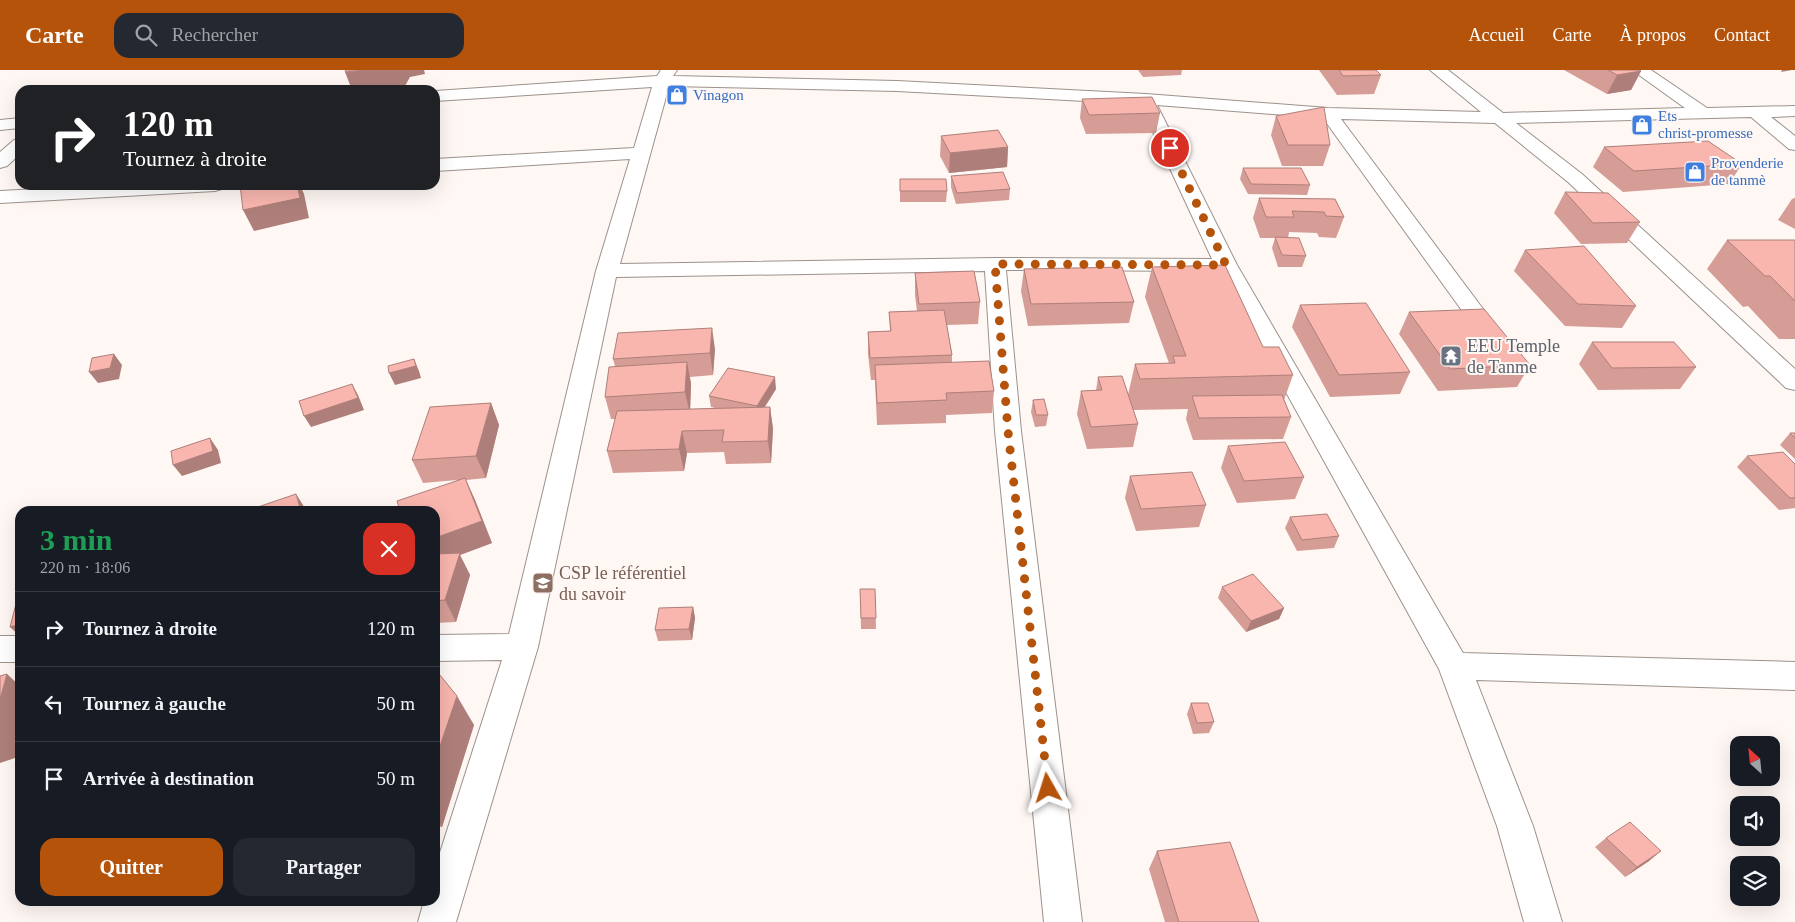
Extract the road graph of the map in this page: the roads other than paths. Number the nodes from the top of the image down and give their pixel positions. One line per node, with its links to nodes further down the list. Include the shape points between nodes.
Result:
1 (1438, 70): 10 (street)
2 (1640, 70): 8 (street)
3 (665, 76): 4 (street); 5 (street); 15 (street)
4 (440, 96)
5 (1146, 98): 7 (street); 21 (street)
6 (1795, 111): 9 (street)
7 (1328, 113): 10 (street); 23 (street)
8 (1705, 114): 9 (street); 10 (street)
9 (1757, 114): 13 (street)
10 (1498, 118): 24 (street, via 1575,178)
11 (15, 124): 12 (street)
12 (0, 125)
13 (1795, 145)
14 (15, 148): 16 (street)
15 (641, 154): 17 (street); 22 (street)
16 (0, 162)
17 (440, 165)
18 (125, 190): 19 (street)
19 (0, 197)
20 (995, 264): 21 (street); 22 (street); 32 (street, via 1008,431)
21 (1226, 265): 29 (street)
22 (607, 271): 25 (street)
23 (1484, 326)
24 (1795, 382)
25 (522, 647): 26 (street); 31 (street)
26 (440, 648)
27 (15, 649): 28 (street)
28 (0, 650)
29 (1454, 666): 30 (street); 33 (street, via 1515,826)
30 (1795, 676)
31 (437, 922)
32 (1063, 922)
33 (1544, 922)

